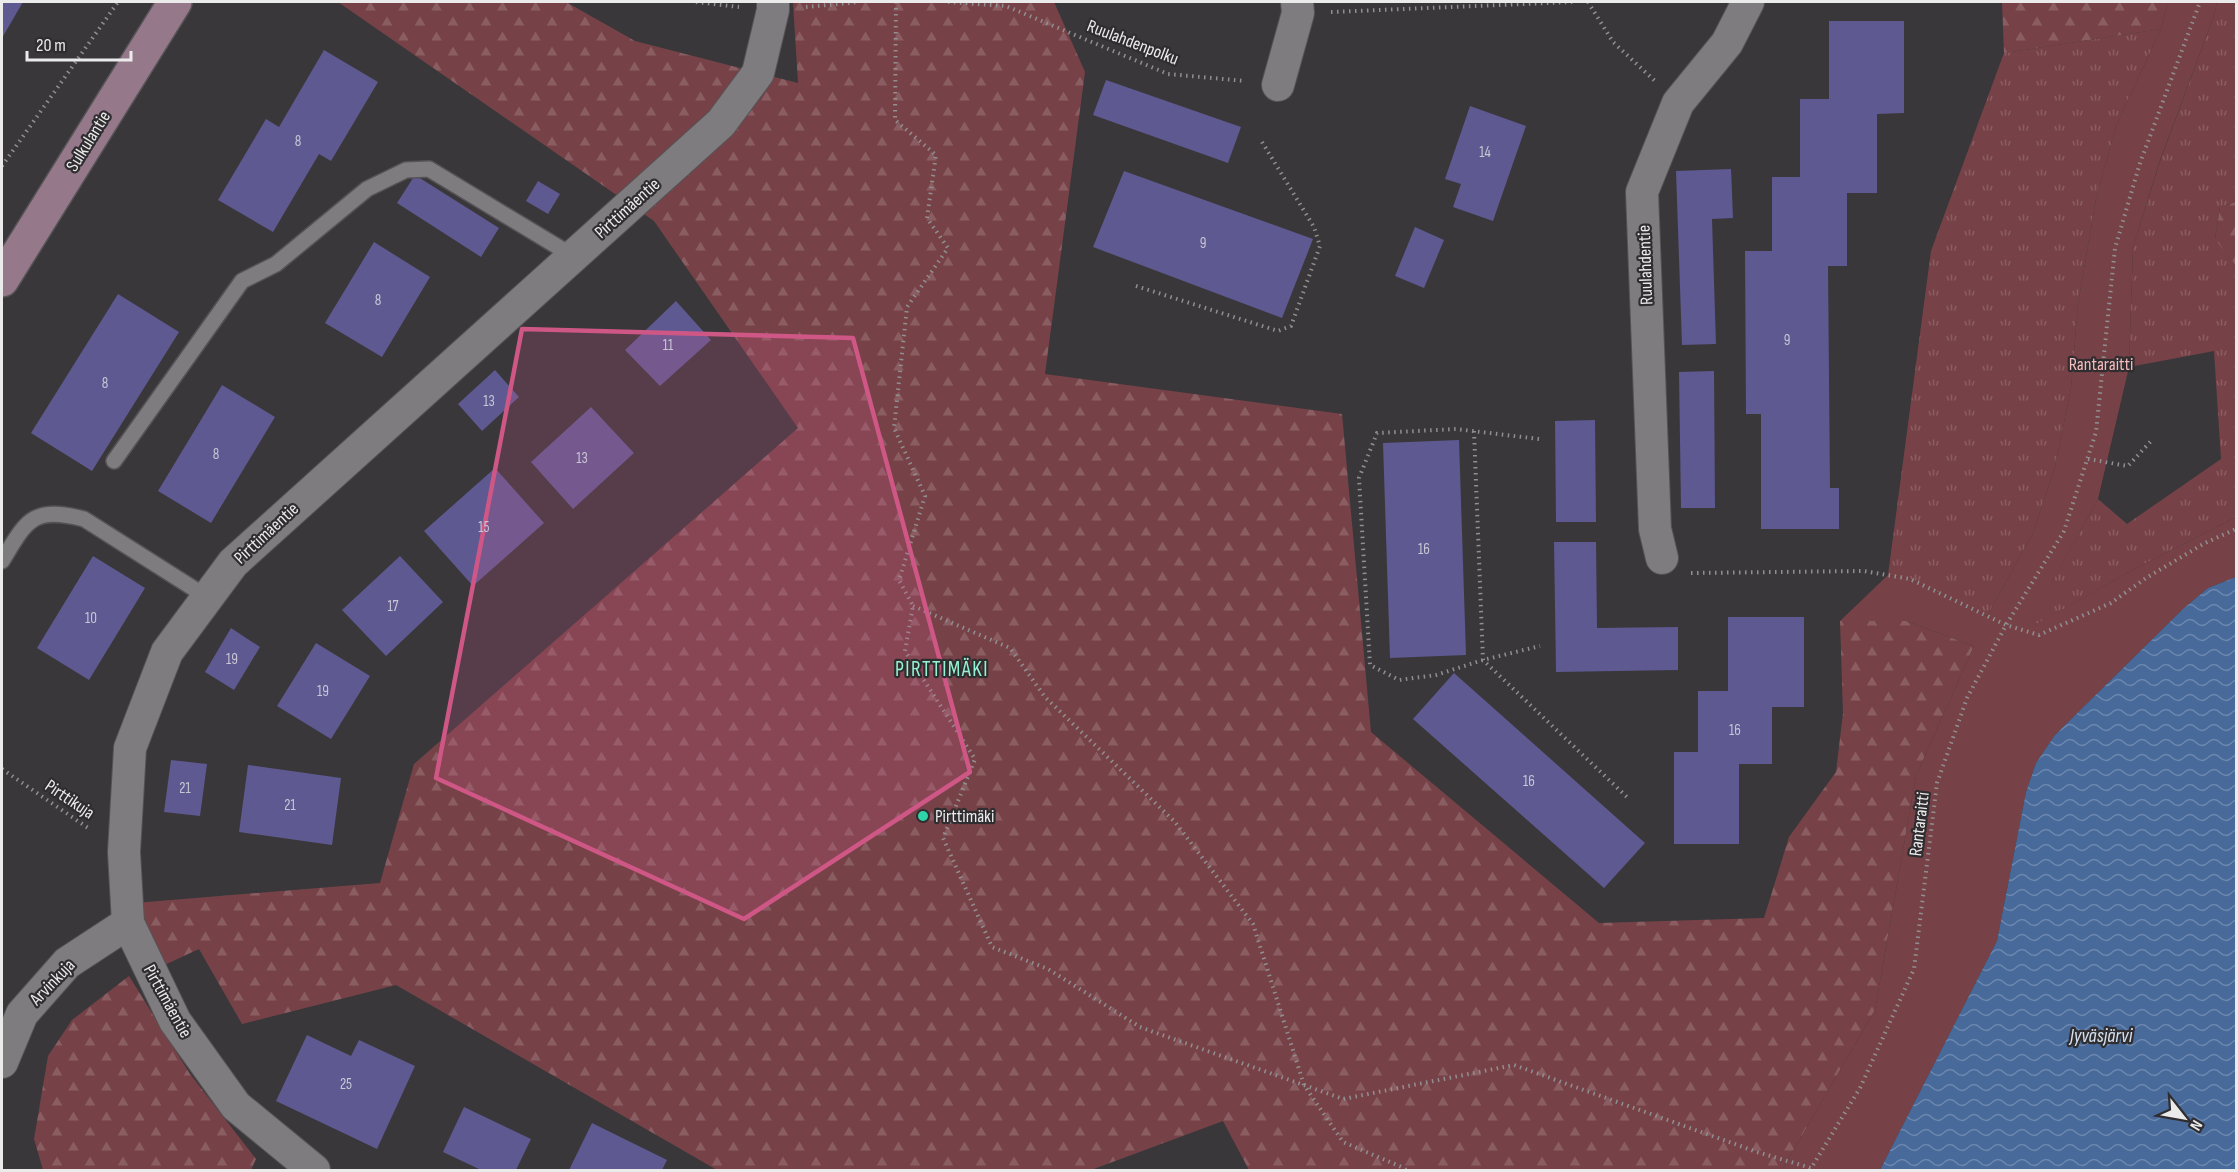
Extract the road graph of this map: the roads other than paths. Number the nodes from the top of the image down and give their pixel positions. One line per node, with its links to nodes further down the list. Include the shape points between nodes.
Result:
1 (175, 2): 7 (main road, Sulkulantie)
2 (773, 2): 6 (street, Pirttimäentie, via 758,73 721,123)
3 (1748, 2): 9 (street, Ruulahdentie, via 1727,43 1678,103 1642,192 1655,529)
4 (1297, 7): 5 (street)
5 (1278, 85)
6 (573, 256): 8 (lane, via 429,169 406,170 367,189 276,264 242,281); 11 (street, Pirttimäentie, via 233,563)
7 (2, 280)
8 (114, 461)
9 (1662, 558)
10 (2, 561): 11 (lane, via 22,529 37,516 60,513 84,519)
11 (207, 597): 12 (street, Pirttimäentie, via 167,652 130,748 124,852)
12 (128, 923): 13 (street, Arvinkuja, via 67,963 22,1014); 14 (street, Pirttimäentie, via 175,1021 236,1106)
13 (2, 1062)
14 (314, 1170)

